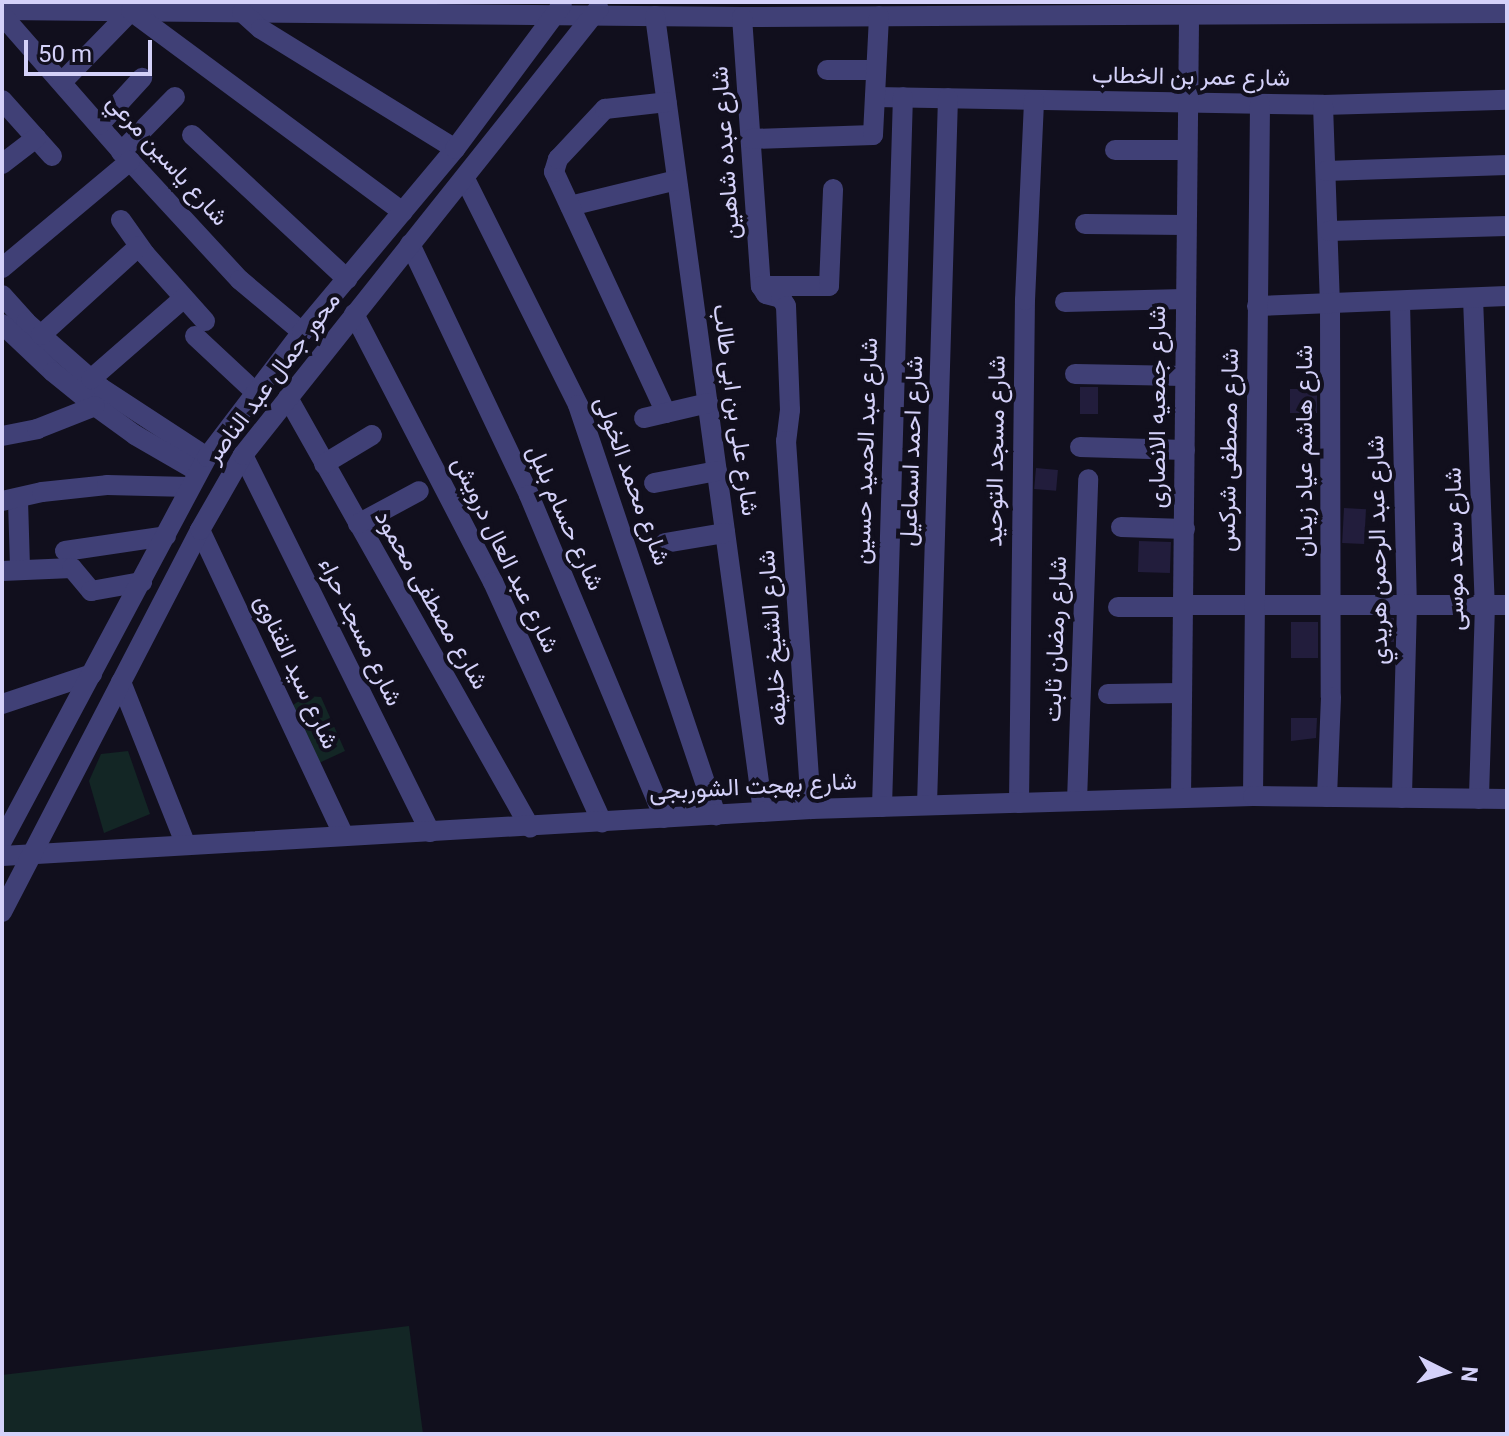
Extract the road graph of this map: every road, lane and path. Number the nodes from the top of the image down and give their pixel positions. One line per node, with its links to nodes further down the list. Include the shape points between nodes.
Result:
1 (561, 8): 2 (street); 5 (street); 30 (street, محور جمال عبد الناصر)
2 (598, 9): 8 (street); 38 (street, محور جمال عبد الناصر)
3 (131, 11): 4 (street); 5 (street); 14 (street); 42 (street)
4 (2, 12): 14 (street, شارع ياسين مرعي)
5 (242, 12): 30 (street, via 261,29)
6 (1507, 13): 7 (street)
7 (1189, 15): 9 (street); 23 (street, شارع جمعيه الانصارى)
8 (655, 16): 10 (street); 22 (street, شارع على بن ابى طالب)
9 (879, 16): 10 (street); 12 (street)
10 (742, 17): 29 (street, شارع عبده شاهين)
11 (827, 70): 12 (street)
12 (876, 70): 16 (street)
13 (142, 78): 26 (street)
14 (62, 82): 26 (street, شارع ياسين مرعي)
15 (175, 97): 34 (street)
16 (875, 97): 17 (street, شارع عمر بن الخطاب); 29 (street, via 873,135)
17 (903, 97): 18 (street, شارع عمر بن الخطاب); 118 (street, شارع عبد الحميد حسين)
18 (948, 98): 20 (street, شارع عمر بن الخطاب); 117 (street, شارع احمد اسماعيل)
19 (2, 100): 28 (street)
20 (1034, 100): 23 (street, شارع عمر بن الخطاب); 116 (street, شارع مسجد التوحيد, via 1024,331)
21 (1507, 100): 25 (street, شارع عمر بن الخطاب)
22 (667, 102): 39 (street, شارع على بن ابى طالب); 41 (street, via 605,109 558,159 554,172)
23 (1186, 104): 24 (street, شارع عمر بن الخطاب); 32 (street, شارع جمعيه الانصارى)
24 (1260, 104): 25 (street, شارع عمر بن الخطاب); 61 (street, شارع مصطفى شركس)
25 (1323, 105): 37 (street, شارع هاشم عياد زيدان)
26 (99, 125): 34 (street, شارع ياسين مرعي)
27 (192, 135): 51 (street)
28 (36, 138): 33 (street); 35 (street)
29 (751, 139): 52 (street, شارع عبده شاهين)
30 (455, 149): 42 (street, محور جمال عبد الناصر)
31 (1115, 150): 32 (street)
32 (1185, 150): 45 (street, شارع جمعيه الانصارى)
33 (52, 156)
34 (126, 156): 50 (street); 64 (street, شارع ياسين مرعي, via 240,280)
35 (2, 164)
36 (1507, 165): 37 (street)
37 (1326, 171): 47 (street, شارع هاشم عياد زيدان)
38 (465, 179): 48 (street, محور جمال عبد الناصر); 121 (street, شارع محمد الخولى, via 578,405)
39 (677, 180): 41 (street); 71 (street, شارع على بن ابى طالب)
40 (833, 189): 52 (street, via 829,286)
41 (570, 206): 73 (street)
42 (403, 212): 51 (street, محور جمال عبد الناصر)
43 (121, 220): 49 (street)
44 (1085, 224): 45 (street)
45 (1185, 225): 57 (street, شارع جمعيه الانصارى)
46 (1507, 226): 47 (street)
47 (1329, 231): 60 (street, شارع هاشم عياد زيدان)
48 (410, 244): 62 (street, محور جمال عبد الناصر); 122 (street, شارع حسام بلبل, via 529,495)
49 (139, 246): 55 (street); 65 (street)
50 (2, 268)
51 (347, 279): 64 (street, محور جمال عبد الناصر)
52 (761, 286): 119 (street, شارع الشيخ خليفه, via 786,306 786,441)
53 (2, 295): 65 (street)
54 (1507, 296): 56 (street)
55 (184, 298): 68 (street); 69 (street, via 200,328)
56 (1473, 298): 59 (street); 100 (street, شارع سعد موسى)
57 (1184, 299): 58 (street); 67 (street, شارع جمعيه الانصارى)
58 (1065, 302)
59 (1400, 302): 60 (street); 98 (street, شارع عبد الرحمن هريدي)
60 (1330, 304): 61 (street); 99 (street, شارع هاشم عياد زيدان)
61 (1257, 306): 97 (street, شارع مصطفى شركس)
62 (354, 314): 70 (street, محور جمال عبد الناصر); 123 (street, شارع عبد العال درويش, via 493,582)
63 (2, 324): 72 (street)
64 (302, 332): 69 (street, محور جمال عبد الناصر)
65 (41, 335): 68 (street)
66 (1075, 374): 67 (street)
67 (1185, 376): 78 (street, شارع جمعيه الانصارى)
68 (91, 379): 82 (street)
69 (255, 392): 82 (street, محور جمال عبد الناصر)
70 (288, 398): 79 (street, محور جمال عبد الناصر); 80 (street, شارع مصطفى محمود)
71 (708, 403): 73 (street); 81 (street, شارع على بن ابى طالب)
72 (95, 406): 76 (street, via 37,429); 82 (street)
73 (666, 413): 74 (street)
74 (644, 418)
75 (372, 435): 80 (street)
76 (2, 436)
77 (1080, 447): 78 (street)
78 (1185, 450): 89 (street, شارع جمعيه الانصارى)
79 (243, 455): 90 (street, محور جمال عبد الناصر); 125 (street, شارع مسجد حراء)
80 (324, 464): 87 (street, شارع مصطفى محمود)
81 (717, 471): 84 (street); 91 (street, شارع على بن ابى طالب)
82 (198, 472): 86 (street, via 42,492); 92 (street, محور جمال عبد الناصر)
83 (1088, 479): 115 (street, شارع رمضان ثابت)
84 (654, 483)
85 (419, 491): 87 (street)
86 (10, 501): 95 (street)
87 (358, 524): 124 (street, شارع مصطفى محمود)
88 (1121, 527): 89 (street)
89 (1185, 529): 102 (street, شارع جمعيه الانصارى)
90 (200, 530): 105 (street, محور جمال عبد الناصر); 126 (street, شارع سيد القناوى)
91 (725, 533): 93 (street); 120 (street, شارع على بن ابى طالب)
92 (166, 536): 94 (street); 96 (street, محور جمال عبد الناصر)
93 (665, 543)
94 (65, 551)
95 (11, 570): 96 (street, via 72,568 91,591)
96 (142, 582): 104 (street, محور جمال عبد الناصر)
97 (1253, 604): 99 (street); 102 (street); 109 (street, شارع مصطفى شركس)
98 (1407, 604): 99 (street); 100 (street); 112 (street, شارع عبد الرحمن هريدي)
99 (1331, 605): 110 (street, شارع هاشم عياد زيدان)
100 (1485, 605): 101 (street); 113 (street, شارع سعد موسى)
101 (1507, 605)
102 (1183, 606): 103 (street); 106 (street, شارع جمعيه الانصارى)
103 (1118, 607)
104 (92, 674): 108 (street); 127 (street, محور جمال عبد الناصر)
105 (121, 682): 128 (street); 129 (street, محور جمال عبد الناصر)
106 (1182, 693): 107 (street); 111 (street, شارع جمعيه الانصارى)
107 (1108, 694)
108 (2, 704)
109 (1253, 796): 110 (street, شارع بهجت الشوربجى); 111 (street, شارع بهجت الشوربجى)
110 (1327, 797): 112 (street, شارع بهجت الشوربجى)
111 (1181, 798): 115 (street, شارع بهجت الشوربجى)
112 (1402, 798): 113 (street, شارع بهجت الشوربجى)
113 (1479, 799): 114 (street, شارع بهجت الشوربجى)
114 (1507, 799)
115 (1077, 801): 116 (street, شارع بهجت الشوربجى)
116 (1019, 803): 117 (street, شارع بهجت الشوربجى)
117 (927, 805): 118 (street, شارع بهجت الشوربجى)
118 (882, 807): 119 (street, شارع بهجت الشوربجى)
119 (811, 809): 120 (street, شارع بهجت الشوربجى)
120 (763, 812): 121 (street, شارع بهجت الشوربجى)
121 (716, 815): 122 (street, شارع بهجت الشوربجى)
122 (664, 818): 123 (street, شارع بهجت الشوربجى)
123 (602, 822): 124 (street, شارع بهجت الشوربجى)
124 (530, 827): 125 (street, شارع بهجت الشوربجى)
125 (430, 832): 126 (street, شارع بهجت الشوربجى)
126 (344, 836): 128 (street, شارع بهجت الشوربجى)
127 (2, 841)
128 (186, 845): 129 (street, شارع بهجت الشوربجى)
129 (34, 852): 130 (street, شارع بهجت الشوربجى); 131 (street, محور جمال عبد الناصر)
130 (2, 856)
131 (2, 912)

